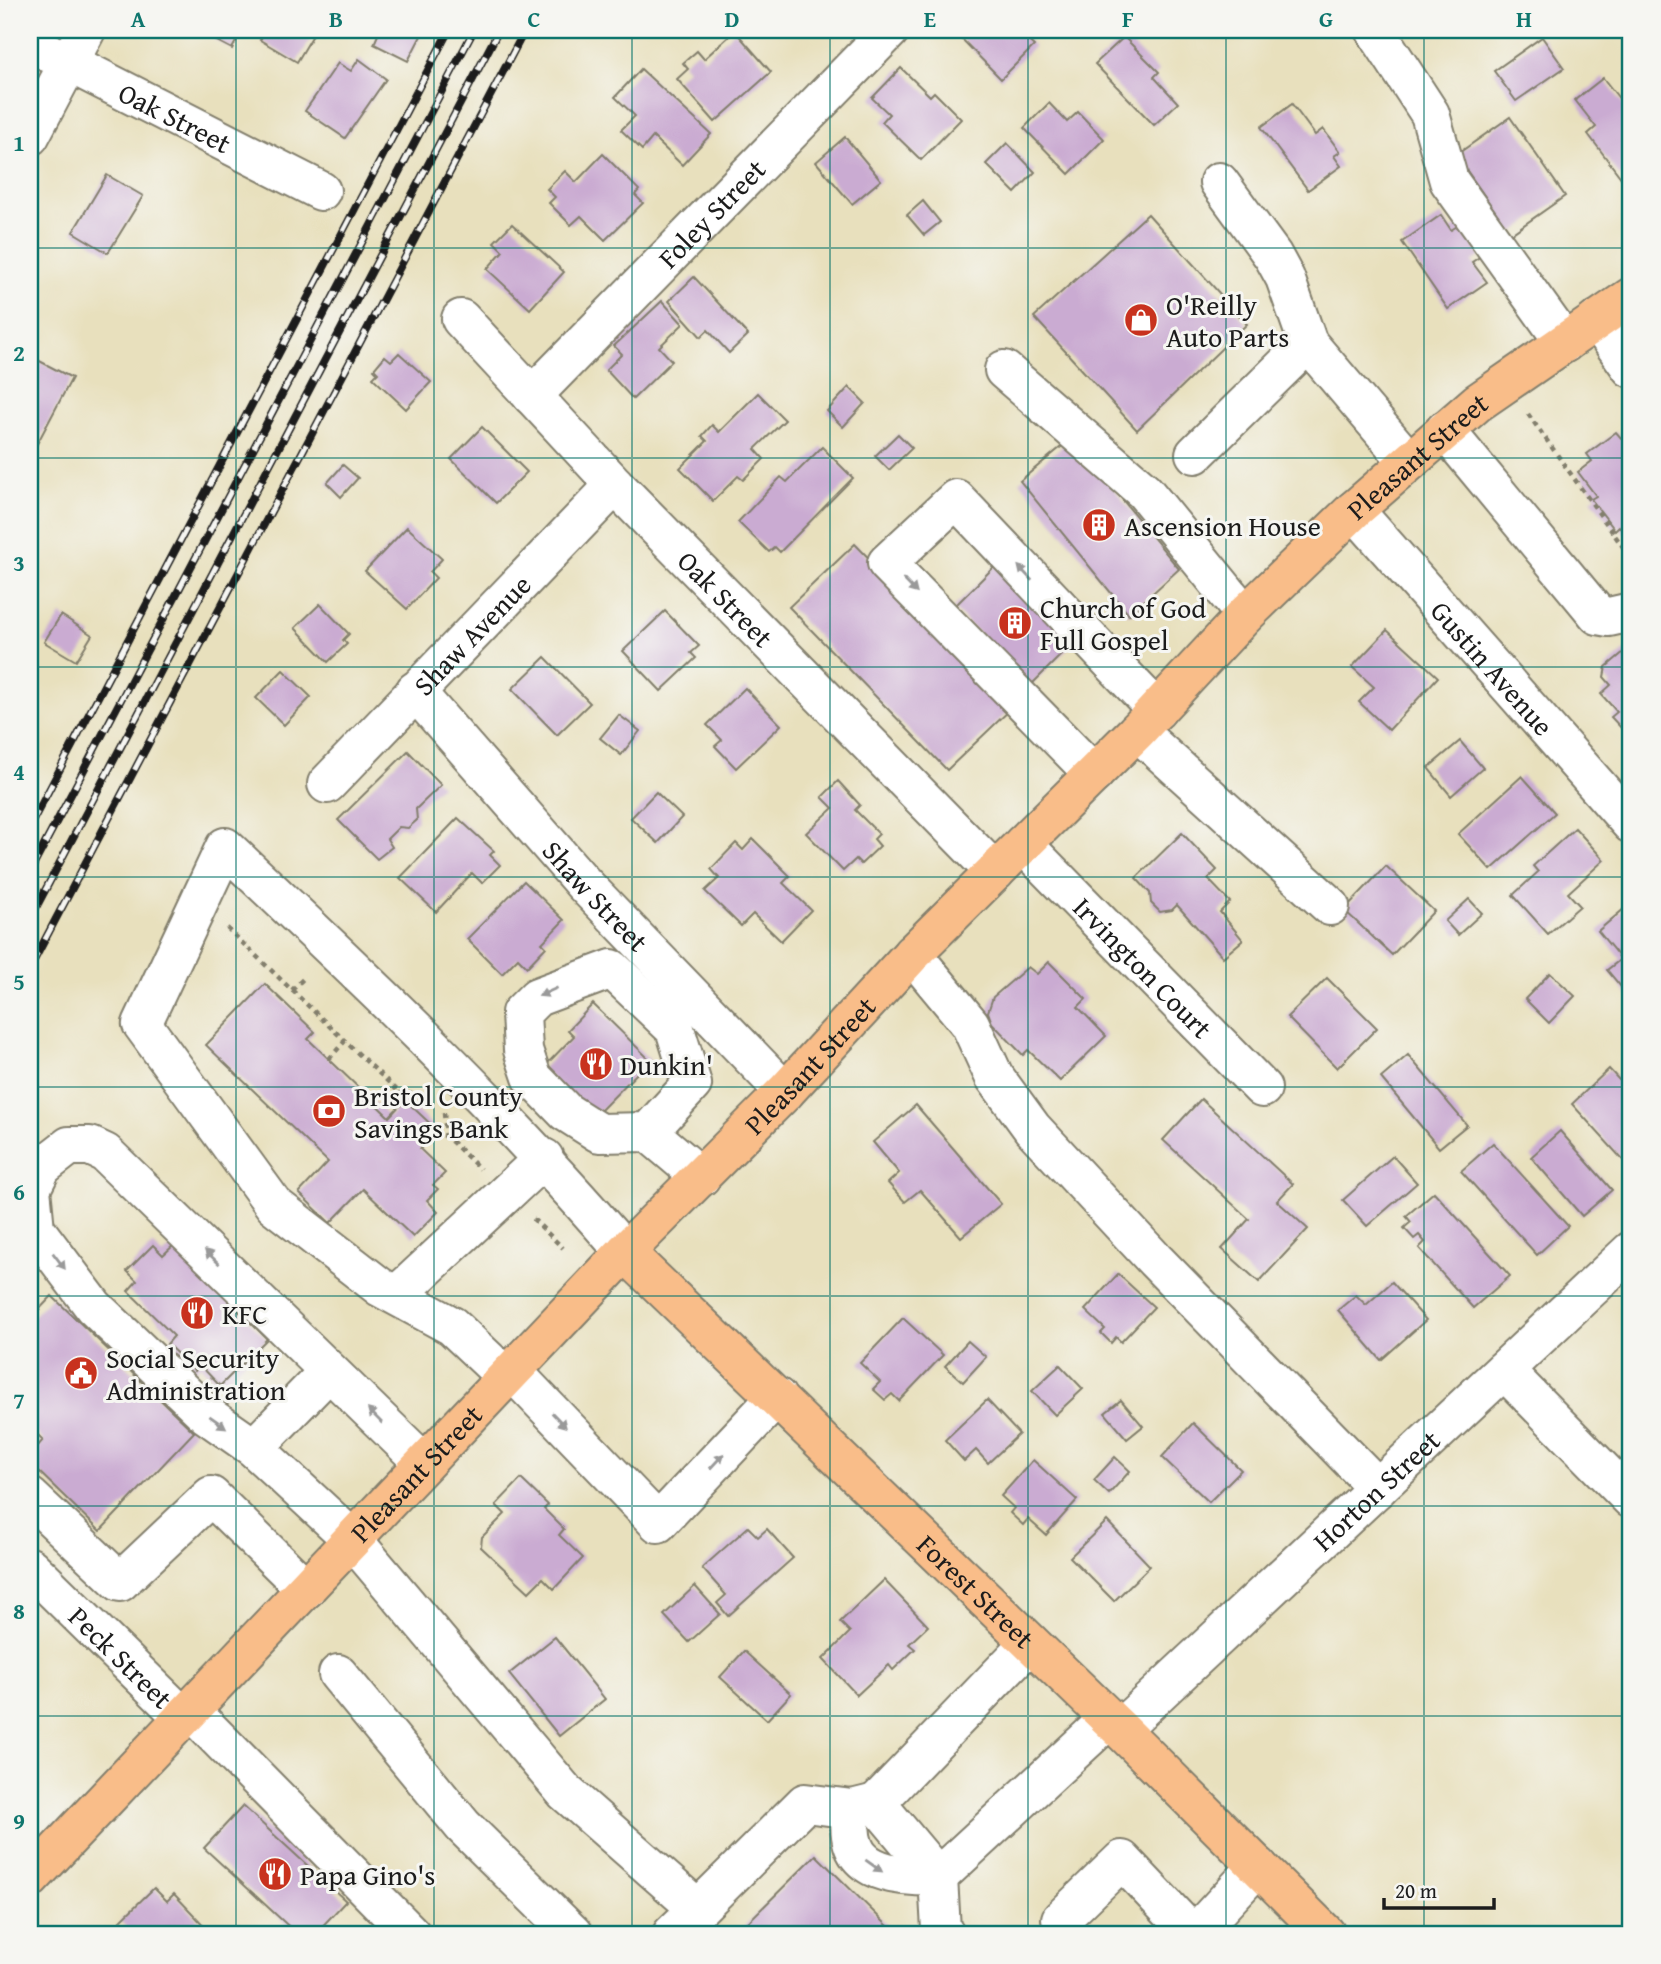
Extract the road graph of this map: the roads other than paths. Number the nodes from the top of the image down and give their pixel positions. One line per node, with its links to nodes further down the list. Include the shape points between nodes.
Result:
1 (86, 30): 5 (street)
2 (890, 30): 16 (street, Foley Street)
3 (1376, 30): 13 (street, via 1430,114 1448,181)
4 (30, 43): 5 (street, Oak Street)
5 (69, 63): 6 (street); 8 (street, Oak Street)
6 (30, 136)
7 (1219, 182): 12 (street, via 1273,256)
8 (321, 191)
9 (1631, 297): 11 (main road, Pleasant Street)
10 (461, 319): 16 (street, Oak Street)
11 (1597, 320): 13 (main road, Pleasant Street); 14 (street)
12 (1308, 343): 18 (street); 19 (street)
13 (1565, 343): 17 (main road, Pleasant Street, via 1477,402)
14 (1631, 368)
15 (1004, 370): 23 (street, via 1144,491)
16 (532, 396): 20 (street, Oak Street)
17 (1445, 430): 19 (main road, Pleasant Street); 22 (street, via 1598,615)
18 (1195, 454)
19 (1409, 462): 21 (main road, Pleasant Street)
20 (615, 485): 24 (street, Shaw Avenue); 30 (street, Oak Street)
21 (1354, 510): 23 (main road, Pleasant Street); 28 (street, Gustin Avenue)
22 (1631, 612)
23 (1245, 615): 25 (main road, Pleasant Street)
24 (415, 691): 27 (street, Shaw Avenue); 33 (street, Shaw Street, via 583,883)
25 (1147, 721): 26 (main road, Pleasant Street); 26 (street, one-way to 26, via 956,499 887,563); 31 (street)
26 (1094, 774): 29 (main road, Pleasant Street)
27 (327, 784)
28 (1631, 824)
29 (1023, 844): 30 (main road, Pleasant Street); 35 (street, Irvington Court)
30 (995, 872): 32 (main road, Pleasant Street)
31 (1330, 906)
32 (912, 954): 36 (main road, Pleasant Street); 49 (street, via 970,1024 994,1076 1032,1128)
33 (661, 962): 34 (street); 36 (street, Shaw Street)
34 (623, 979): 37 (street, via 675,1029 692,1084); 37 (street, one-way to 37, via 537,997 521,1013 523,1050 532,1077 566,1112 599,1133)
35 (1262, 1087)
36 (785, 1092): 39 (main road, Pleasant Street)
37 (648, 1132): 39 (street)
38 (544, 1158): 41 (street); 42 (street); 42 (street, via 409,1020 225,848 142,1024 274,1205)
39 (701, 1177): 41 (main road, Pleasant Street)
40 (1631, 1251): 43 (street, Horton Street)
41 (625, 1252): 45 (main road, Pleasant Street); 46 (main road, Forest Street)
42 (397, 1296): 45 (street, via 452,1326)
43 (1504, 1370): 49 (street, Horton Street); 51 (street)
44 (329, 1371): 47 (street); 47 (street, one-way to 47, via 105,1153 90,1146 69,1146 42,1167 32,1189 35,1229 94,1307 207,1415); 48 (street, one-way to 44)
45 (509, 1374): 46 (street, one-way to 46, via 659,1522); 48 (main road, Pleasant Street)
46 (777, 1397): 55 (main road, Forest Street)
47 (254, 1448): 52 (street)
48 (424, 1463): 52 (main road, Pleasant Street)
49 (1378, 1488): 58 (street, Horton Street)
50 (30, 1497): 54 (street, via 120,1582 211,1496)
51 (1631, 1499)
52 (352, 1539): 54 (main road, Pleasant Street); 64 (street, via 565,1792)
53 (30, 1567): 57 (street, Peck Street)
54 (306, 1589): 57 (main road, Pleasant Street)
55 (1030, 1643): 58 (main road, Forest Street); 59 (street)
56 (338, 1674): 66 (street, via 463,1826)
57 (187, 1714): 62 (main road, Pleasant Street); 65 (street, Peck Street)
58 (1115, 1724): 60 (main road, Forest Street); 61 (street, Horton Street)
59 (864, 1806): 61 (street, via 850,1825 859,1855 870,1866 884,1874); 64 (street, via 805,1803)
60 (1258, 1866): 68 (street); 69 (main road, Forest Street)
61 (938, 1877): 67 (street)
62 (30, 1879)
63 (1061, 1919): 68 (street, via 1122,1860)
64 (685, 1922)
65 (411, 1934)
66 (573, 1934)
67 (945, 1934)
68 (1193, 1934)
69 (1326, 1934)

